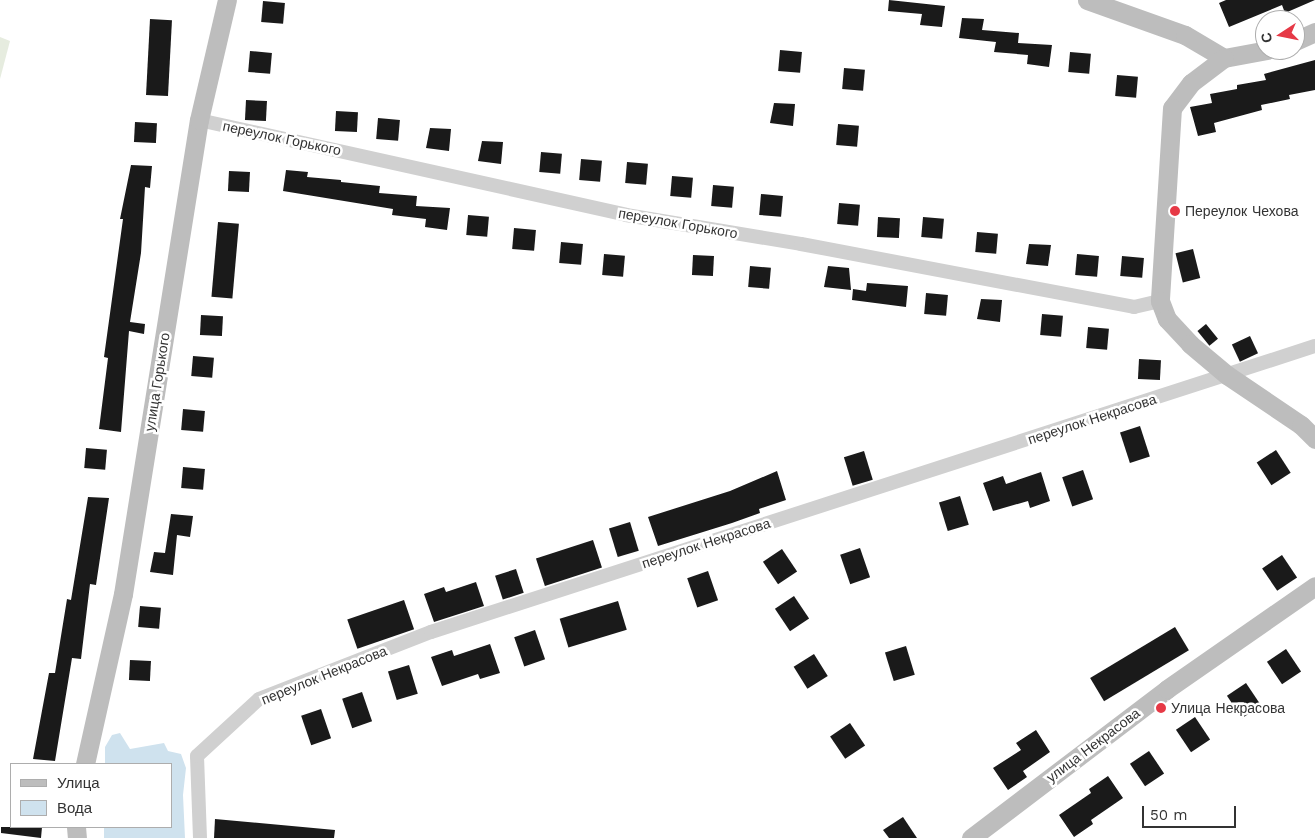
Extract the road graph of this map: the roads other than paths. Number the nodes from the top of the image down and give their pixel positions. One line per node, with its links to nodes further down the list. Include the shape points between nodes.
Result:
1 (227, 0): 5 (street, улица Горького)
2 (1087, 0): 4 (street, via 1185,35)
3 (1255, 52): 4 (street)
4 (1224, 58): 6 (street, via 1191,83 1172,108)
5 (199, 120): 6 (street, переулок Горького, via 626,215 810,245 1134,307); 11 (street, улица Горького, via 123,594)
6 (1160, 301): 8 (street, via 1167,319)
7 (1315, 346): 8 (street, переулок Некрасова)
8 (1227, 375): 9 (street); 12 (street, переулок Некрасова, via 431,632 259,699 197,756)
9 (1315, 439)
10 (1315, 586): 13 (street, улица Некрасова, via 1167,690)
11 (85, 763)
12 (200, 838)
13 (971, 838)

